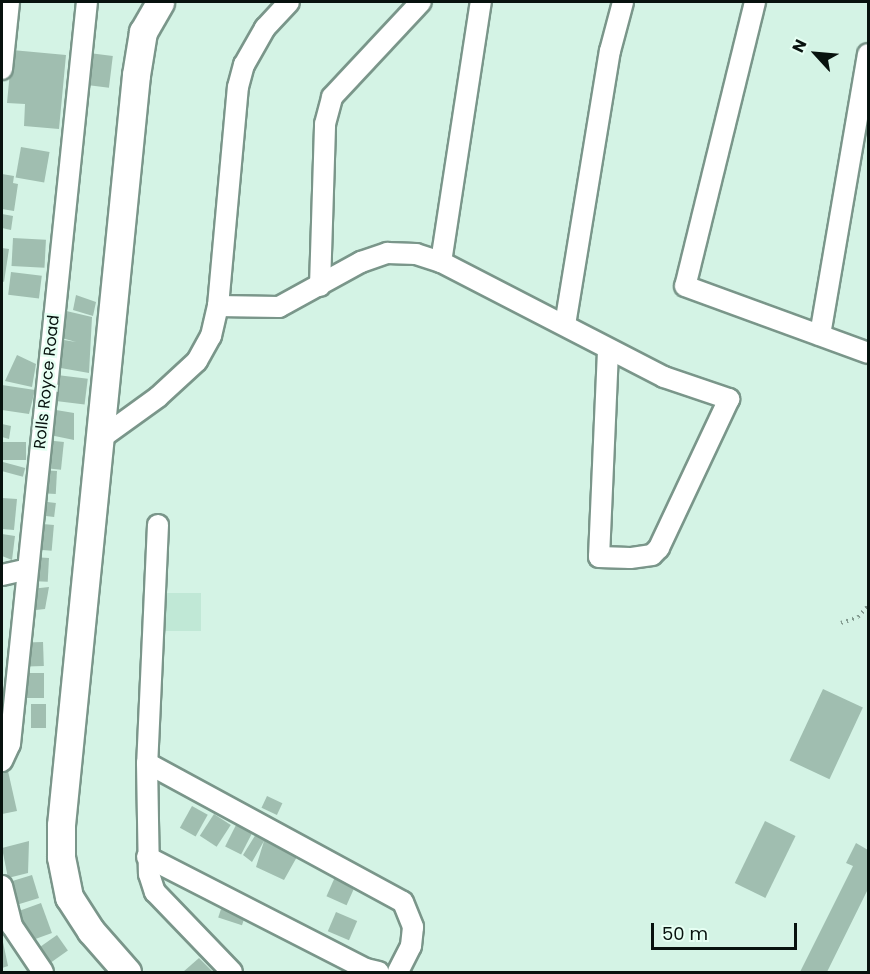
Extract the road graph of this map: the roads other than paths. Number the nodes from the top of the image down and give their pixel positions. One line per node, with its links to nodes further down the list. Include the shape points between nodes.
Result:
1 (9, 2): 10 (street)
2 (87, 2): 20 (street, Rolls Royce Road)
3 (160, 2): 18 (street, via 143,32 136,75)
4 (289, 2): 13 (street, via 265,28 244,65 238,87)
5 (422, 2): 12 (street, via 332,97 326,124)
6 (481, 2): 11 (street)
7 (623, 2): 14 (street, via 610,51)
8 (755, 2): 15 (street, via 685,286)
9 (868, 54): 15 (street)
10 (2, 69)
11 (441, 262): 12 (street, via 409,253 387,253 361,262); 14 (street)
12 (320, 286): 13 (street, via 279,308)
13 (218, 306): 18 (street, via 211,336 197,361 158,398)
14 (565, 325): 16 (street)
15 (820, 335): 17 (street)
16 (608, 350): 16 (street, via 664,376 729,399 659,548 652,555 599,557)
17 (868, 353)
18 (100, 439): 27 (street, via 61,857 69,897 91,931)
19 (158, 525): 23 (street)
20 (27, 569): 21 (street); 22 (street, Rolls Royce Road, via 10,744)
21 (2, 575)
22 (2, 761)
23 (147, 763): 24 (street); 30 (street, via 403,902 413,927 411,946)
24 (147, 857): 28 (street, via 155,892); 29 (street, via 366,969)
25 (2, 886): 26 (street, via 15,934)
26 (43, 972)
27 (127, 972)
28 (232, 972)
29 (379, 972)
30 (398, 972)

